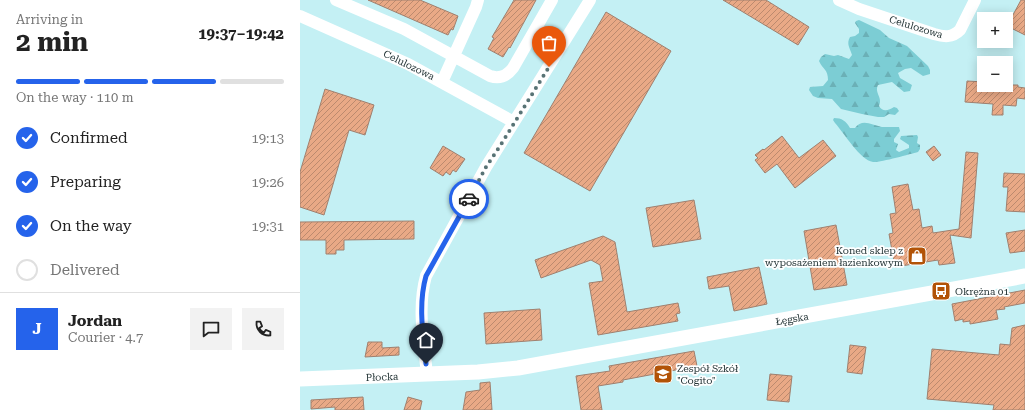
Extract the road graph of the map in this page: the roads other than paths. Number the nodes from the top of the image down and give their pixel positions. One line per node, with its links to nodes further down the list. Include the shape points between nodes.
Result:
1 (336, 0): 8 (street, via 404,29)
2 (478, 0): 8 (street)
3 (552, 0): 8 (street, via 508,74 493,77)
4 (590, 0): 10 (street)
5 (839, 0): 6 (street, Celulozowa, via 946,37 960,30)
6 (975, 0)
7 (300, 16): 9 (street, Celulozowa, via 402,61)
8 (454, 56): 9 (street)
9 (442, 82): 10 (street, Celulozowa)
10 (514, 122): 13 (street, via 426,276 421,303)
11 (1025, 276): 12 (street, Łęgska)
12 (558, 361): 13 (street, Płocka, via 500,370)
13 (427, 375): 14 (street, Płocka)
14 (300, 379)

